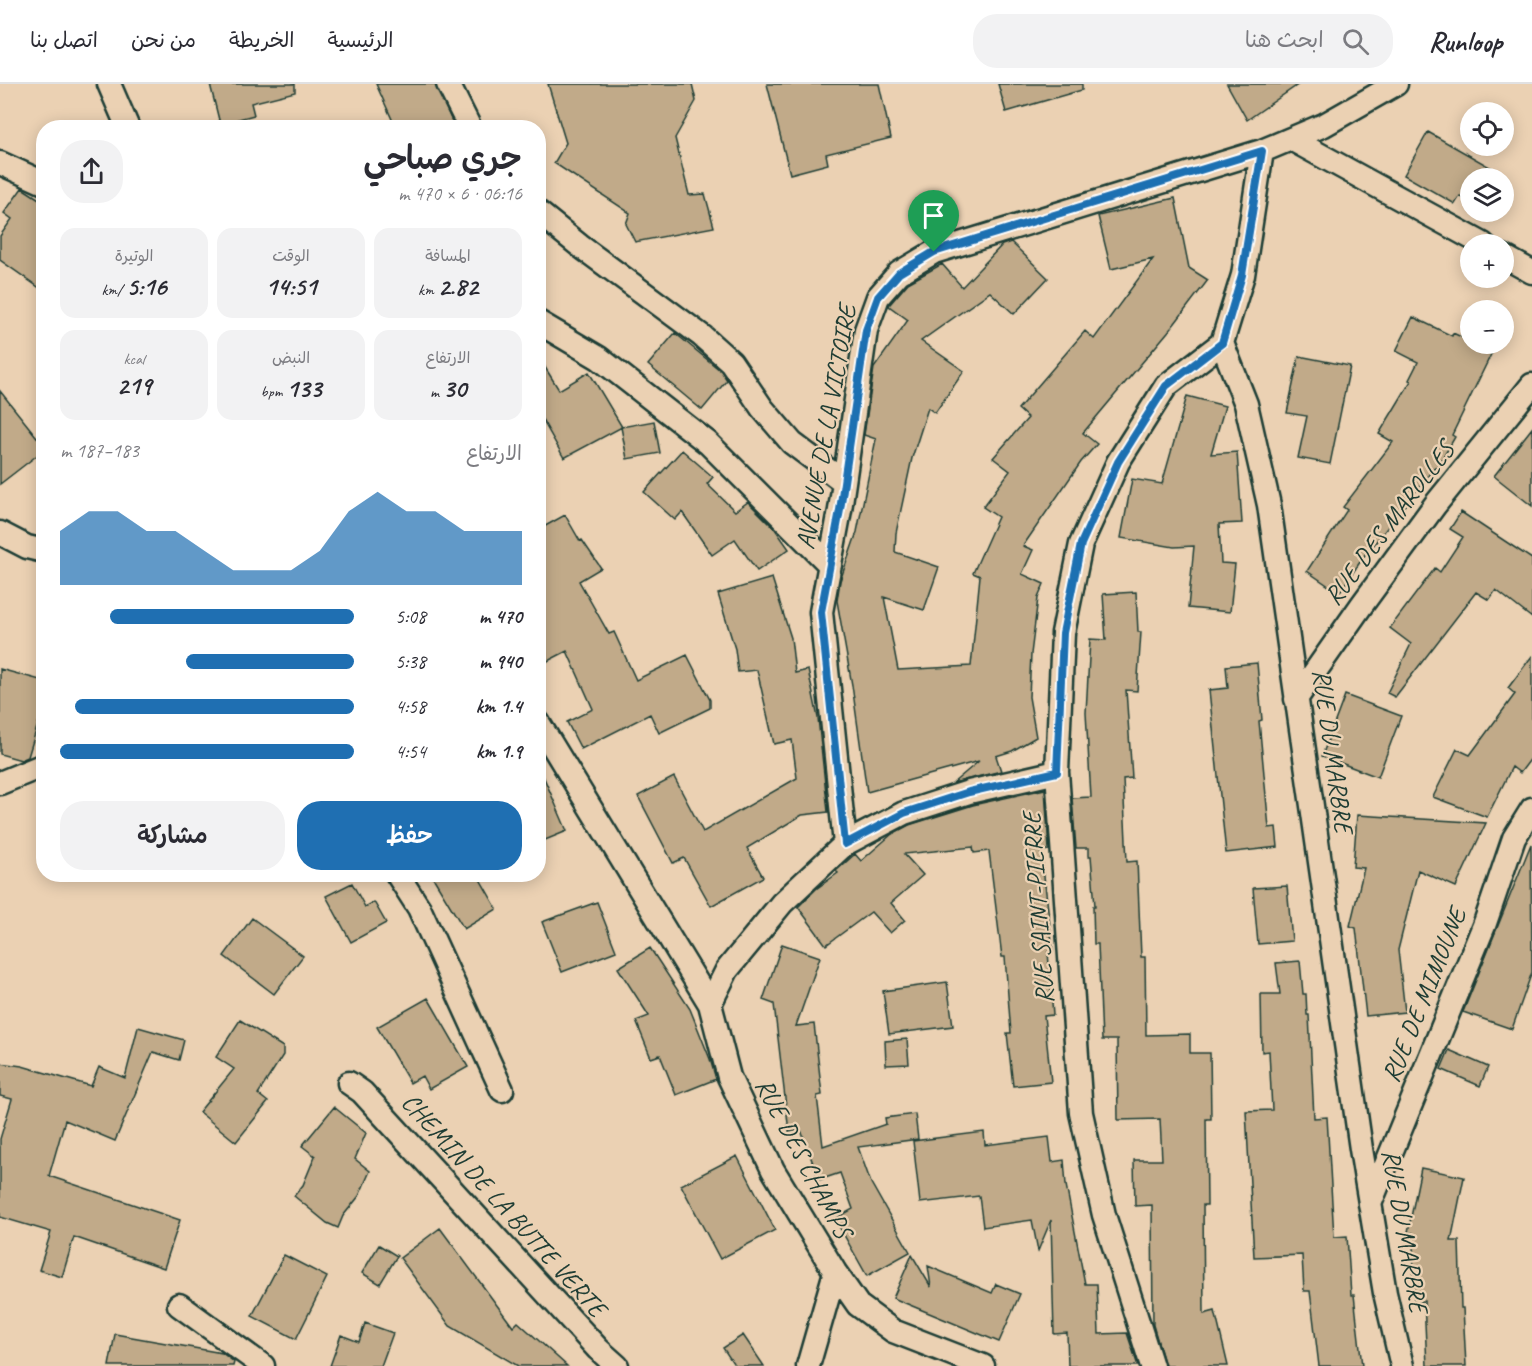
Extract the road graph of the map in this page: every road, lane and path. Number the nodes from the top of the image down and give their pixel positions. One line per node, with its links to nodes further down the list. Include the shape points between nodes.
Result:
1 (109, 84): 4 (street)
2 (448, 84): 5 (street)
3 (1395, 84): 6 (street, AVENUE DE LA VICTOIRE, via 1324,126)
4 (125, 120)
5 (466, 120)
6 (1292, 139): 7 (street, AVENUE DE LA VICTOIRE); 11 (street)
7 (1262, 151): 15 (street, via 1242,275); 17 (street, AVENUE DE LA VICTOIRE, via 934,252 899,273 878,297 866,330)
8 (0, 163): 9 (street)
9 (36, 179)
10 (546, 218): 17 (street, via 702,336 731,362 762,408 792,442)
11 (1465, 234)
12 (1514, 262): 13 (street)
13 (1532, 272)
14 (546, 327): 20 (street, via 599,358 708,443)
15 (1222, 343): 21 (street, RUE DU MARBRE, via 1246,404 1269,505); 24 (street, RUE SAINT-PIERRE, via 1166,386 1118,462 1081,544 1063,633)
16 (1532, 385): 21 (street, RUE DES MAROLLES, via 1435,505)
17 (844, 482): 20 (street, AVENUE DE LA VICTOIRE)
18 (0, 532): 19 (street)
19 (36, 549)
20 (830, 566): 27 (street, AVENUE DE LA VICTOIRE, via 821,612)
21 (1296, 699): 32 (street, RUE DU MARBRE)
22 (546, 735): 29 (street, RUE DES CHAMPS)
23 (36, 768): 25 (street)
24 (1057, 772): 27 (street, via 969,792 904,813); 39 (street, RUE SAINT-PIERRE, via 1082,1113 1104,1215)
25 (0, 783)
26 (1532, 809): 32 (street, RUE DE MIMOUNE, via 1514,838 1485,923)
27 (845, 844): 29 (street, via 782,903 727,970)
28 (402, 882): 31 (street, via 419,908)
29 (710, 1004): 33 (street, RUE DES CHAMPS, via 729,1077 773,1170)
30 (349, 1083): 36 (street, CHEMIN DE LA BUTTE VERTE, via 362,1092)
31 (502, 1090)
32 (1370, 1204): 40 (street, RUE DU MARBRE)
33 (835, 1272): 37 (street); 38 (street, RUE DES CHAMPS, via 858,1305 893,1331)
34 (179, 1305): 35 (street)
35 (263, 1366)
36 (617, 1366)
37 (808, 1366)
38 (983, 1366)
39 (1152, 1366)
40 (1402, 1366)

